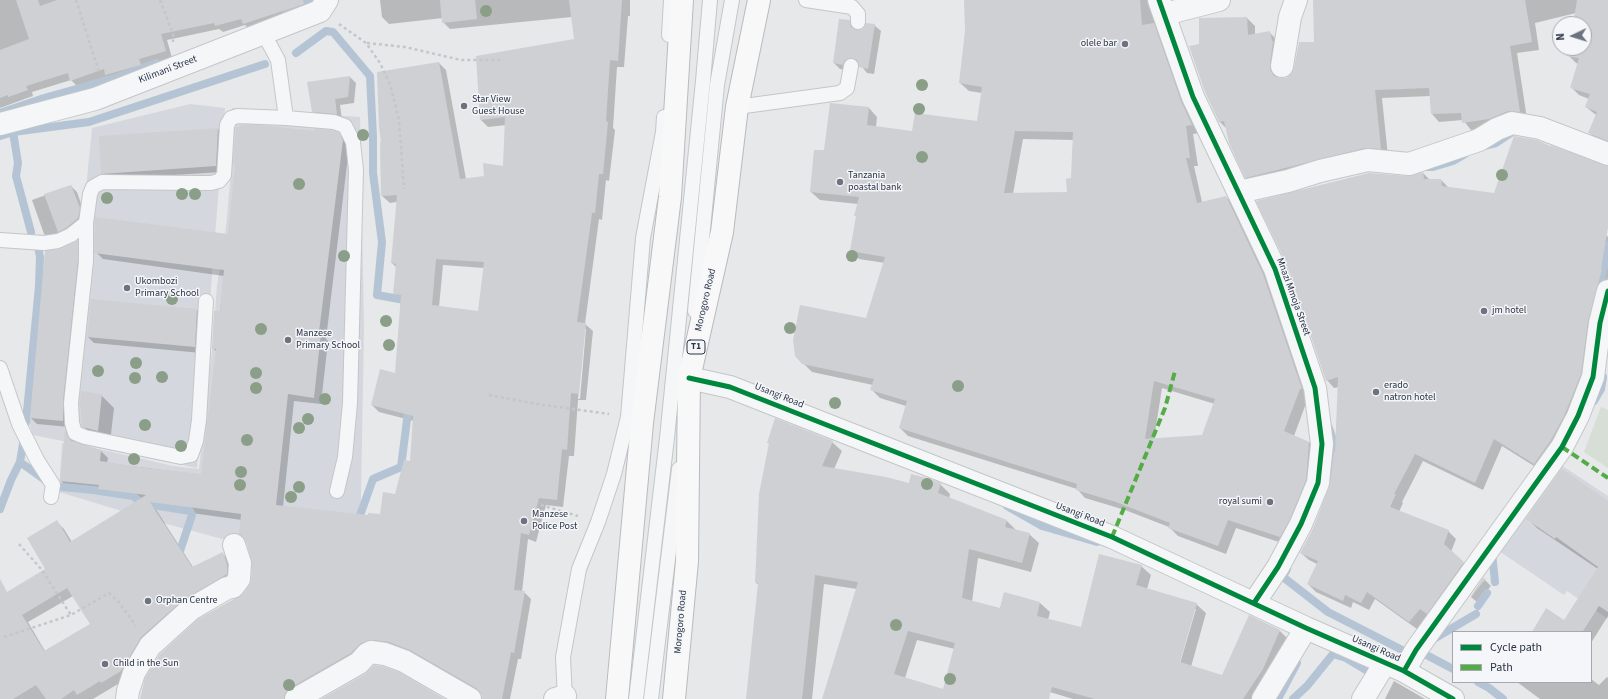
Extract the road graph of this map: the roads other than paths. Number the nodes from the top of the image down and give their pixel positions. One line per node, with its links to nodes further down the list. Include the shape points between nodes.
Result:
1 (671, 0): 32 (lane, via 663,132 643,238 628,417 614,474 579,569 563,657)
2 (682, 0): 36 (highway, via 670,197 642,422)
3 (710, 0): 37 (lane, Morogoro Road, via 667,438)
4 (732, 0): 38 (lane, Morogoro Road, via 717,85 683,439)
5 (759, 0): 15 (highway, Morogoro Road / T1)
6 (806, 0): 11 (lane, via 852,7 858,14)
7 (1219, 0): 10 (street)
8 (1296, 0): 14 (street, via 1290,17)
9 (324, 6): 12 (street, Kilimani Street)
10 (1162, 7): 19 (street, Mnazi Mmoja Street, via 1193,97)
11 (858, 22)
12 (264, 34): 16 (lane, via 278,60); 17 (street, Kilimani Street, via 95,99)
13 (851, 66): 15 (lane, via 847,88 840,93)
14 (1282, 66)
15 (737, 107): 25 (highway, Morogoro Road / T1, via 722,232)
16 (286, 118): 20 (lane, via 231,118 227,125 224,175 219,181 102,182 93,187 90,194); 26 (lane, via 334,122 345,126 353,142 356,202 350,403 345,458)
17 (0, 124)
18 (1608, 154): 19 (street, via 1540,128 1512,123 1480,140 1409,164 1368,160)
19 (1239, 192): 29 (street, Mnazi Mmoja Street, via 1275,269 1304,354 1315,388 1322,444 1318,483 1301,524 1278,567)
20 (86, 223): 21 (lane, via 58,241 44,243); 23 (lane, via 86,261 72,402 72,423 75,433 181,457 191,455 196,441)
21 (0, 240)
22 (1608, 291): 31 (street, via 1600,323 1593,377 1578,416 1562,447 1416,650)
23 (206, 301)
24 (0, 368): 27 (lane, via 19,424 53,485)
25 (689, 378): 29 (street, Usangi Road, via 730,387 1112,537); 39 (highway, Morogoro Road / T1, via 687,561)
26 (337, 491)
27 (51, 497)
28 (234, 545): 33 (street, via 240,563 239,579 233,587 192,609 150,646 134,673)
29 (1254, 603): 30 (street, Usangi Road)
30 (1306, 628): 31 (street, Usangi Road); 40 (street)
31 (1394, 667): 41 (street); 42 (street, Usangi Road)
32 (562, 698)
33 (127, 699)
34 (296, 699): 35 (street, via 359,663 371,652 404,660)
35 (470, 699)
36 (617, 699)
37 (636, 699)
38 (651, 699)
39 (674, 699)
40 (1263, 699)
41 (1363, 699)
42 (1453, 699)

